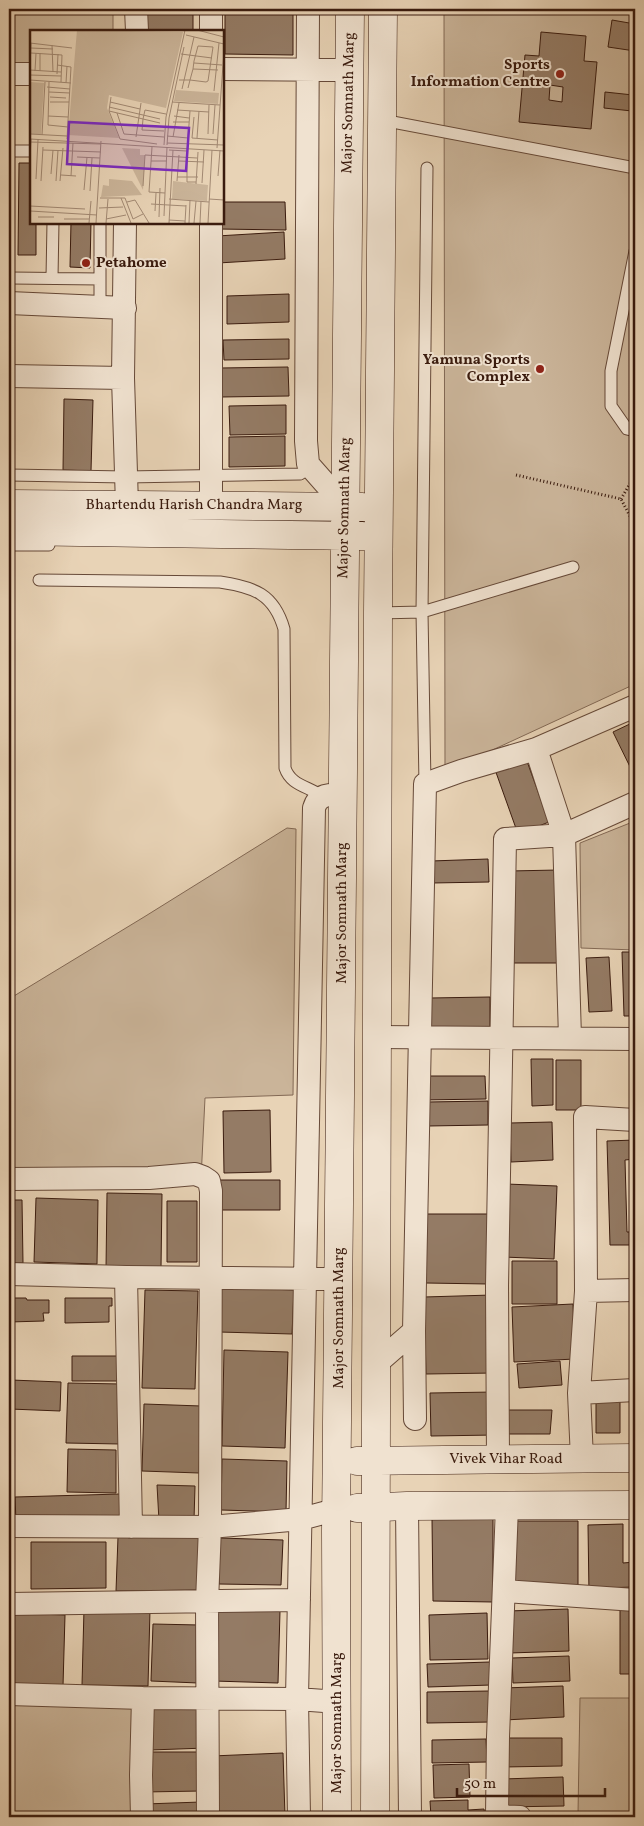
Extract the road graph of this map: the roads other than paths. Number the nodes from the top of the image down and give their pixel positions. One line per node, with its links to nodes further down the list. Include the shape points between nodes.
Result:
1 (136, 9): 6 (street)
2 (211, 9): 7 (street)
3 (308, 9): 9 (street)
4 (350, 9): 10 (main road, Major Somnath Marg)
5 (383, 9): 13 (main road)
6 (137, 30)
7 (211, 30)
8 (224, 69): 9 (street)
9 (307, 70): 10 (street); 33 (street, via 306,441)
10 (350, 70): 14 (main road, Major Somnath Marg)
11 (9, 74): 12 (street)
12 (30, 74)
13 (382, 120): 14 (main road); 18 (lane); 41 (main road)
14 (349, 122): 40 (main road, Major Somnath Marg)
15 (9, 151): 16 (lane)
16 (30, 151)
17 (427, 168): 49 (lane)
18 (635, 168)
19 (53, 224): 25 (lane)
20 (100, 224): 26 (lane)
21 (126, 224): 29 (street)
22 (211, 224): 36 (street)
23 (635, 251): 32 (lane, via 611,370 611,406 627,429)
24 (11, 278): 25 (lane)
25 (52, 278): 26 (lane)
26 (100, 279): 28 (lane)
27 (9, 303): 28 (street)
28 (100, 307): 29 (street)
29 (125, 308): 31 (street)
30 (9, 376): 31 (street)
31 (123, 378): 35 (street)
32 (635, 431)
33 (311, 467): 36 (lane, via 300,474); 40 (street)
34 (9, 475): 35 (lane)
35 (126, 476): 36 (lane); 38 (street)
36 (211, 476): 39 (street)
37 (9, 504): 38 (main road, Bhartendu Harish Chandra Marg)
38 (127, 505): 39 (main road, Bhartendu Harish Chandra Marg)
39 (211, 505): 40 (main road, Bhartendu Harish Chandra Marg)
40 (345, 506): 41 (main road, Bhartendu Harish Chandra Marg); 43 (main road, Major Somnath Marg)
41 (379, 507): 44 (main road)
42 (9, 531): 43 (main road, Bhartendu Harish Chandra Marg, via 151,539)
43 (344, 536): 44 (main road, Bhartendu Harish Chandra Marg); 54 (main road, Major Somnath Marg)
44 (379, 536): 50 (main road)
45 (9, 545): 46 (lane)
46 (65, 545)
47 (572, 567): 49 (lane)
48 (39, 580): 54 (lane, via 220,582 249,588 269,599 284,630 287,775 295,783)
49 (422, 612): 50 (lane); 53 (lane)
50 (378, 613): 57 (main road)
51 (635, 706): 52 (street)
52 (536, 749): 53 (street); 56 (street)
53 (425, 784): 58 (street)
54 (332, 796): 67 (street, via 316,802 314,808); 68 (main road, Major Somnath Marg)
55 (635, 803): 56 (street)
56 (564, 835): 59 (street, via 505,839); 60 (street)
57 (377, 1037): 58 (street); 72 (main road)
58 (420, 1038): 59 (street); 71 (street)
59 (502, 1038): 60 (street); 77 (street, via 497,1286)
60 (570, 1038): 61 (street)
61 (635, 1039)
62 (635, 1120): 70 (street, via 585,1117)
63 (9, 1179): 66 (street, via 149,1178 195,1174 203,1177 209,1181 211,1190)
64 (9, 1274): 65 (street)
65 (126, 1277): 66 (street); 88 (street)
66 (211, 1277): 67 (street); 89 (street)
67 (304, 1277): 68 (street); 86 (street)
68 (339, 1279): 80 (main road, Major Somnath Marg)
69 (635, 1290): 70 (street)
70 (586, 1291): 74 (street)
71 (414, 1331): 72 (street); 75 (street)
72 (376, 1364): 79 (main road)
73 (635, 1390): 74 (street)
74 (579, 1392): 78 (street)
75 (415, 1419)
76 (635, 1458): 78 (main road, Vivek Vihar Road)
77 (498, 1459): 78 (main road, Vivek Vihar Road); 79 (main road, Vivek Vihar Road)
78 (582, 1459)
79 (376, 1460): 80 (main road, Vivek Vihar Road); 84 (main road)
80 (338, 1461): 85 (main road, Major Somnath Marg)
81 (635, 1504): 83 (main road)
82 (406, 1506): 83 (main road); 84 (main road); 95 (street)
83 (507, 1506): 90 (street)
84 (376, 1507): 85 (main road); 96 (main road)
85 (338, 1509): 86 (street); 101 (main road, Major Somnath Marg)
86 (301, 1519): 89 (street); 91 (street)
87 (9, 1526): 88 (street)
88 (131, 1527): 89 (street)
89 (210, 1527): 93 (street)
90 (504, 1592): 92 (street); 108 (street, via 497,1816)
91 (299, 1600): 93 (street); 100 (street)
92 (635, 1600)
93 (207, 1602): 94 (street); 99 (street)
94 (9, 1604)
95 (408, 1647): 96 (street); 107 (street)
96 (375, 1648): 106 (main road)
97 (9, 1694): 98 (street)
98 (143, 1698): 99 (street); 102 (street)
99 (208, 1698): 100 (street); 103 (street)
100 (297, 1698): 101 (street); 104 (street)
101 (338, 1702): 105 (main road, Major Somnath Marg)
102 (142, 1817)
103 (208, 1817)
104 (299, 1817)
105 (337, 1817)
106 (375, 1817)
107 (410, 1817)
108 (520, 1817)

